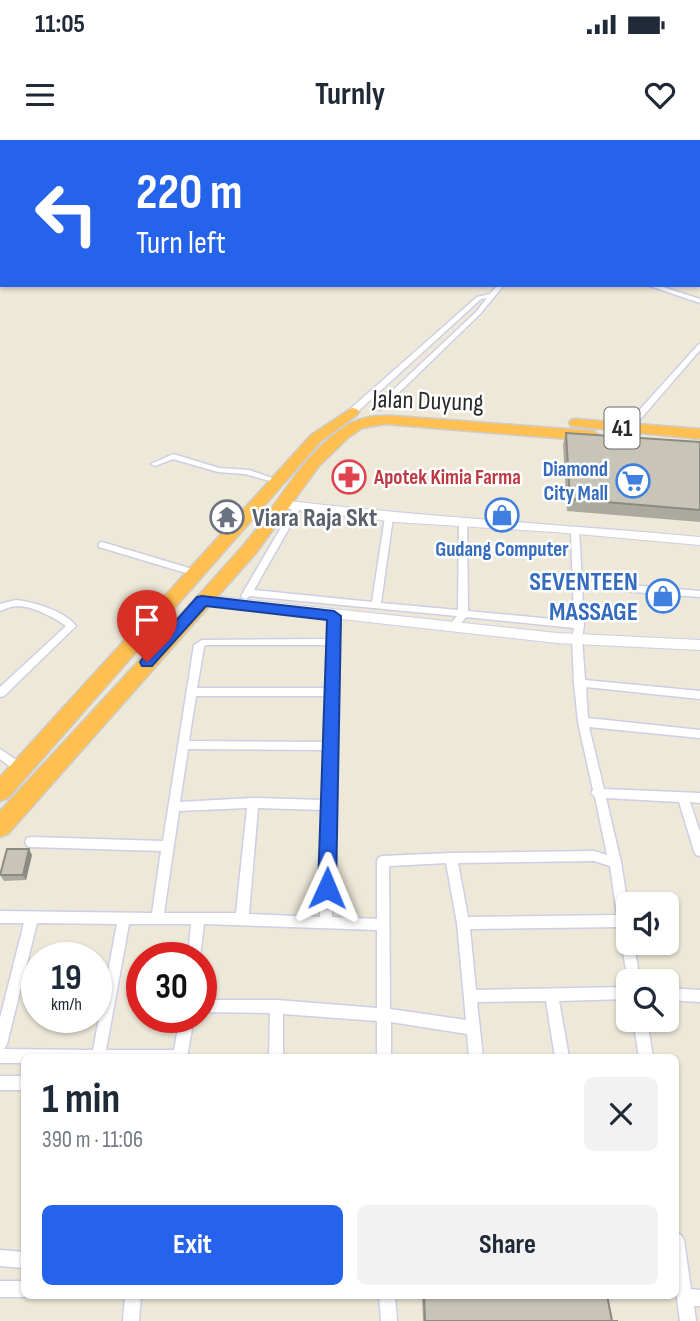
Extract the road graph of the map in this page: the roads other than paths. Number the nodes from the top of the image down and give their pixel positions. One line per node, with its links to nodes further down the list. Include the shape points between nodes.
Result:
1 (500, 287): 3 (street)
2 (656, 287): 4 (street)
3 (495, 295): 6 (street); 7 (street, via 479,298)
4 (700, 301)
5 (700, 346): 8 (street)
6 (378, 408): 7 (highway, Jalan Duyung / 41); 8 (highway, Jalan Duyung / 41)
7 (352, 412): 13 (highway, Jalan Duyung / 41, via 316,438)
8 (636, 432): 10 (highway, Jalan Duyung / 41); 14 (highway, Jalan Duyung / 41, via 370,421 342,435)
9 (700, 434): 10 (highway, Jalan Duyung / 41)
10 (673, 437): 11 (highway, Jalan Duyung / 41)
11 (700, 444)
12 (155, 464): 13 (street, via 173,456)
13 (277, 481): 17 (highway, Jalan Duyung / 41)
14 (289, 506): 15 (street); 19 (highway, Jalan Duyung / 41); 27 (street)
15 (389, 517): 16 (street); 30 (street)
16 (463, 523): 18 (street); 32 (street)
17 (234, 530): 19 (highway, via 240,541); 22 (highway, Jalan Duyung / 41)
18 (575, 531): 20 (street); 25 (street)
19 (259, 536): 23 (highway, Jalan Duyung / 41)
20 (700, 541)
21 (102, 545): 24 (street)
22 (213, 555): 23 (highway, via 232,549 240,556); 24 (highway, Jalan Duyung / 41)
23 (238, 562): 28 (highway, Jalan Duyung / 41)
24 (196, 573): 46 (highway, Jalan Duyung / 41)
25 (576, 584): 26 (street); 33 (street)
26 (700, 594)
27 (244, 599): 28 (street); 30 (street); 31 (street)
28 (202, 600): 54 (highway, Jalan Duyung / 41)
29 (0, 608): 39 (street, via 10,602 26,604 71,626)
30 (373, 609): 31 (street); 32 (street)
31 (334, 616): 34 (street)
32 (459, 620): 33 (street)
33 (578, 632): 35 (street); 36 (street)
34 (333, 642): 37 (street, via 205,642 199,645); 38 (street)
35 (700, 645)
36 (579, 683): 40 (street); 41 (street)
37 (192, 692): 38 (street); 43 (street)
38 (330, 692): 44 (street)
39 (0, 693)
40 (700, 695)
41 (583, 722): 42 (street); 48 (street)
42 (700, 734)
43 (183, 745): 44 (street); 53 (street)
44 (330, 746): 52 (street)
45 (0, 753): 46 (street)
46 (20, 769): 47 (highway, Jalan Duyung / 41)
47 (0, 792)
48 (597, 793): 49 (street); 59 (street)
49 (683, 796): 50 (street); 57 (street)
50 (700, 797)
51 (253, 803): 52 (street); 53 (street); 66 (street)
52 (329, 805): 69 (street)
53 (173, 807): 56 (street)
54 (0, 827)
55 (31, 842): 56 (street)
56 (167, 846): 63 (street)
57 (700, 851)
58 (451, 858): 59 (street, via 594,856); 68 (street); 70 (street, via 383,861)
59 (615, 862): 60 (street)
60 (620, 892)
61 (0, 917): 62 (street)
62 (32, 917): 64 (street); 83 (street)
63 (157, 917): 64 (street); 65 (street)
64 (124, 918): 84 (street)
65 (198, 919): 66 (street); 71 (street)
66 (242, 919): 69 (street)
67 (616, 921): 68 (street)
68 (463, 923): 75 (street)
69 (326, 924): 70 (street)
70 (382, 925): 79 (street)
71 (196, 942)
72 (616, 993): 73 (street)
73 (552, 995): 75 (street); 89 (street)
74 (679, 995): 76 (street)
75 (471, 996): 80 (street)
76 (700, 996)
77 (217, 1006): 78 (street)
78 (277, 1006): 79 (street); 86 (street)
79 (386, 1013): 80 (street); 87 (street)
80 (473, 1028): 88 (street)
81 (642, 1032): 90 (street)
82 (184, 1033): 85 (street)
83 (0, 1044)
84 (99, 1054)
85 (181, 1054)
86 (276, 1054)
87 (384, 1054)
88 (477, 1054)
89 (562, 1054)
90 (646, 1054)
91 (0, 1056): 92 (street)
92 (21, 1056)
93 (0, 1083): 94 (street)
94 (21, 1083)
95 (679, 1251): 100 (street)
96 (0, 1258): 97 (street)
97 (21, 1260)
98 (0, 1289): 99 (street)
99 (21, 1289)
100 (692, 1297): 105 (street)
101 (133, 1299): 103 (street)
102 (387, 1299): 104 (street)
103 (131, 1321)
104 (389, 1321)
105 (688, 1321)

